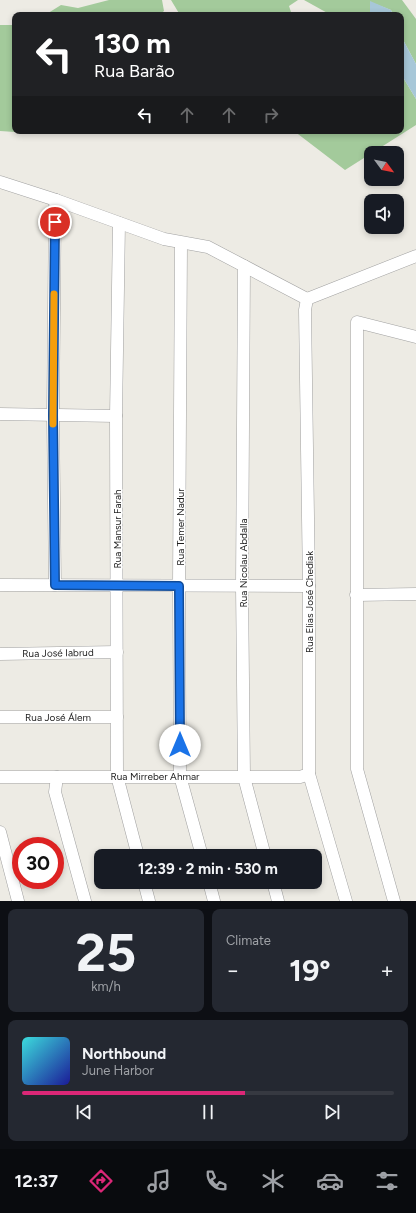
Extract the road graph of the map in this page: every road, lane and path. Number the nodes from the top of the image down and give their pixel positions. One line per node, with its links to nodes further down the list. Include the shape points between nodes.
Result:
1 (0, 182): 2 (street)
2 (56, 200): 3 (street); 10 (street)
3 (119, 223): 4 (street); 11 (street, Rua Mansur Farah)
4 (181, 243): 6 (street, via 208,247); 15 (street, Rua Temer Nadur)
5 (416, 256): 7 (street)
6 (244, 266): 7 (street); 16 (street, Rua Nicolau Abdalla)
7 (307, 299): 17 (street, Rua Elias José Chediak, via 305,310)
8 (416, 337): 19 (street, via 357,322)
9 (0, 414): 10 (street)
10 (53, 415): 11 (street); 13 (street)
11 (116, 416): 14 (street, Rua Mansur Farah)
12 (0, 585): 13 (street)
13 (55, 585): 14 (street)
14 (117, 586): 15 (street); 20 (street, Rua Mansur Farah)
15 (179, 586): 16 (street); 28 (street, Rua Temer Nadur)
16 (242, 586): 17 (street); 29 (street, Rua Nicolau Abdalla)
17 (309, 586): 24 (street, Rua Elias José Chediak)
18 (416, 594): 19 (street)
19 (356, 595): 43 (street, via 357,769)
20 (117, 652): 21 (street, Rua José Iabrud); 23 (street, Rua Mansur Farah)
21 (0, 654)
22 (0, 717): 23 (street, Rua José Álem)
23 (117, 717): 27 (street, Rua Mansur Farah)
24 (309, 774): 29 (street, Rua Mirreber Ahmar, via 300,777); 42 (street, Rua Elias José Chediak)
25 (0, 776): 26 (street, Rua Mirreber Ahmar)
26 (57, 776): 27 (street, Rua Mirreber Ahmar); 38 (street, via 55,792)
27 (117, 776): 28 (street, Rua Mirreber Ahmar); 31 (street, Rua Mansur Farah)
28 (180, 776): 29 (street, Rua Mirreber Ahmar); 32 (street, Rua Temer Nadur)
29 (244, 777): 33 (street, Rua Nicolau Abdalla)
30 (0, 832): 37 (street)
31 (136, 849)
32 (200, 849)
33 (263, 849)
34 (146, 889): 39 (street)
35 (211, 889): 40 (street)
36 (275, 889): 41 (street)
37 (18, 901)
38 (85, 901)
39 (149, 901)
40 (214, 901)
41 (278, 901)
42 (346, 901)
43 (394, 901)

